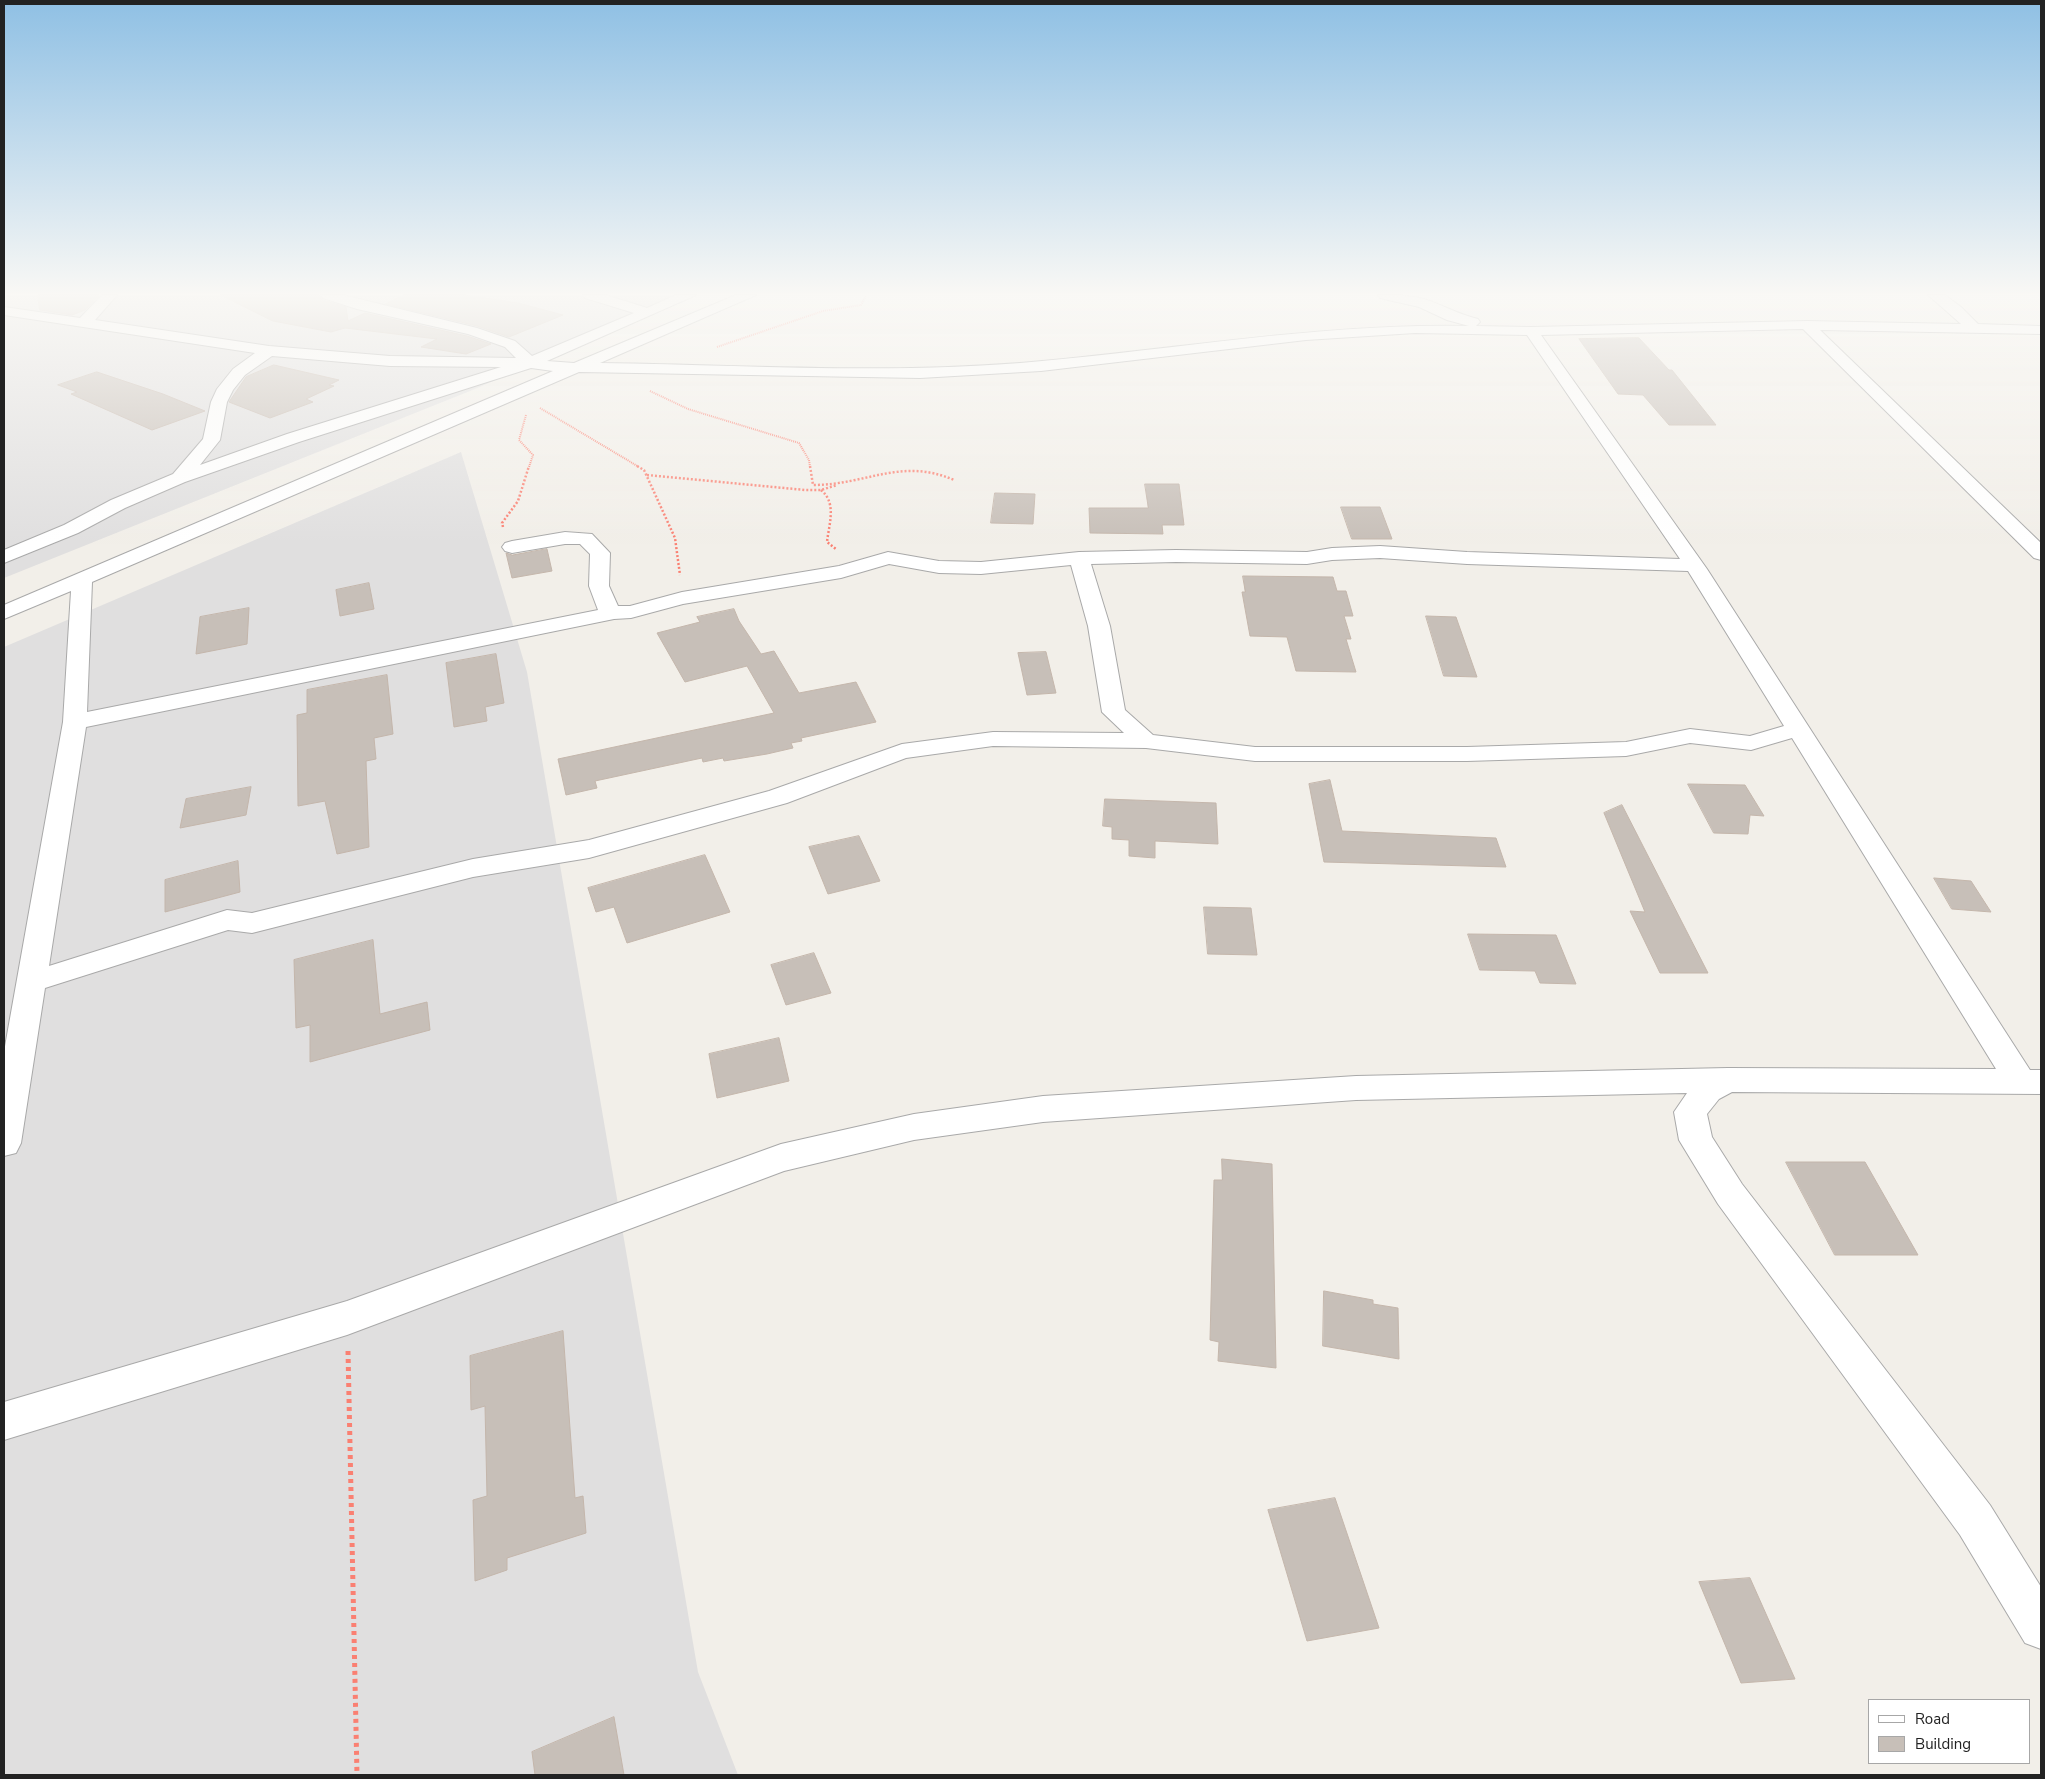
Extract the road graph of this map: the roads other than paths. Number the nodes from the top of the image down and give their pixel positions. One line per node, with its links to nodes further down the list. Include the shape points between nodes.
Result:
1 (234, 378): 6 (street, via 219,402 211,440)
2 (483, 378): 6 (street)
3 (551, 378): 12 (street)
4 (1564, 378): 11 (street)
5 (1860, 378): 8 (street)
6 (179, 478): 9 (street)
7 (512, 547): 14 (street, via 585,538 600,553 599,586)
8 (2041, 554)
9 (4, 557)
10 (1079, 558): 11 (street, via 1307,558 1380,552); 14 (street, via 981,568 939,567 888,558 853,568); 17 (street, via 1099,626 1114,712)
11 (1694, 565): 16 (street)
12 (82, 581): 13 (street); 15 (street)
13 (4, 613)
14 (610, 614): 15 (street)
15 (75, 722): 18 (street)
16 (1798, 729): 17 (street, via 1751,743 1690,736 1626,749 1467,754 1255,754); 20 (street)
17 (1146, 740): 18 (street, via 994,739 902,751 778,796 589,849 473,868 252,923 227,920)
18 (31, 982): 21 (street)
19 (1728, 1080): 20 (street); 22 (street, via 1356,1088 1043,1109 914,1128 782,1158 347,1318); 23 (street, via 1708,1090 1690,1112 1696,1140 1730,1194 1975,1520)
20 (2031, 1081)
21 (4, 1143)
22 (4, 1421)
23 (2041, 1627)

